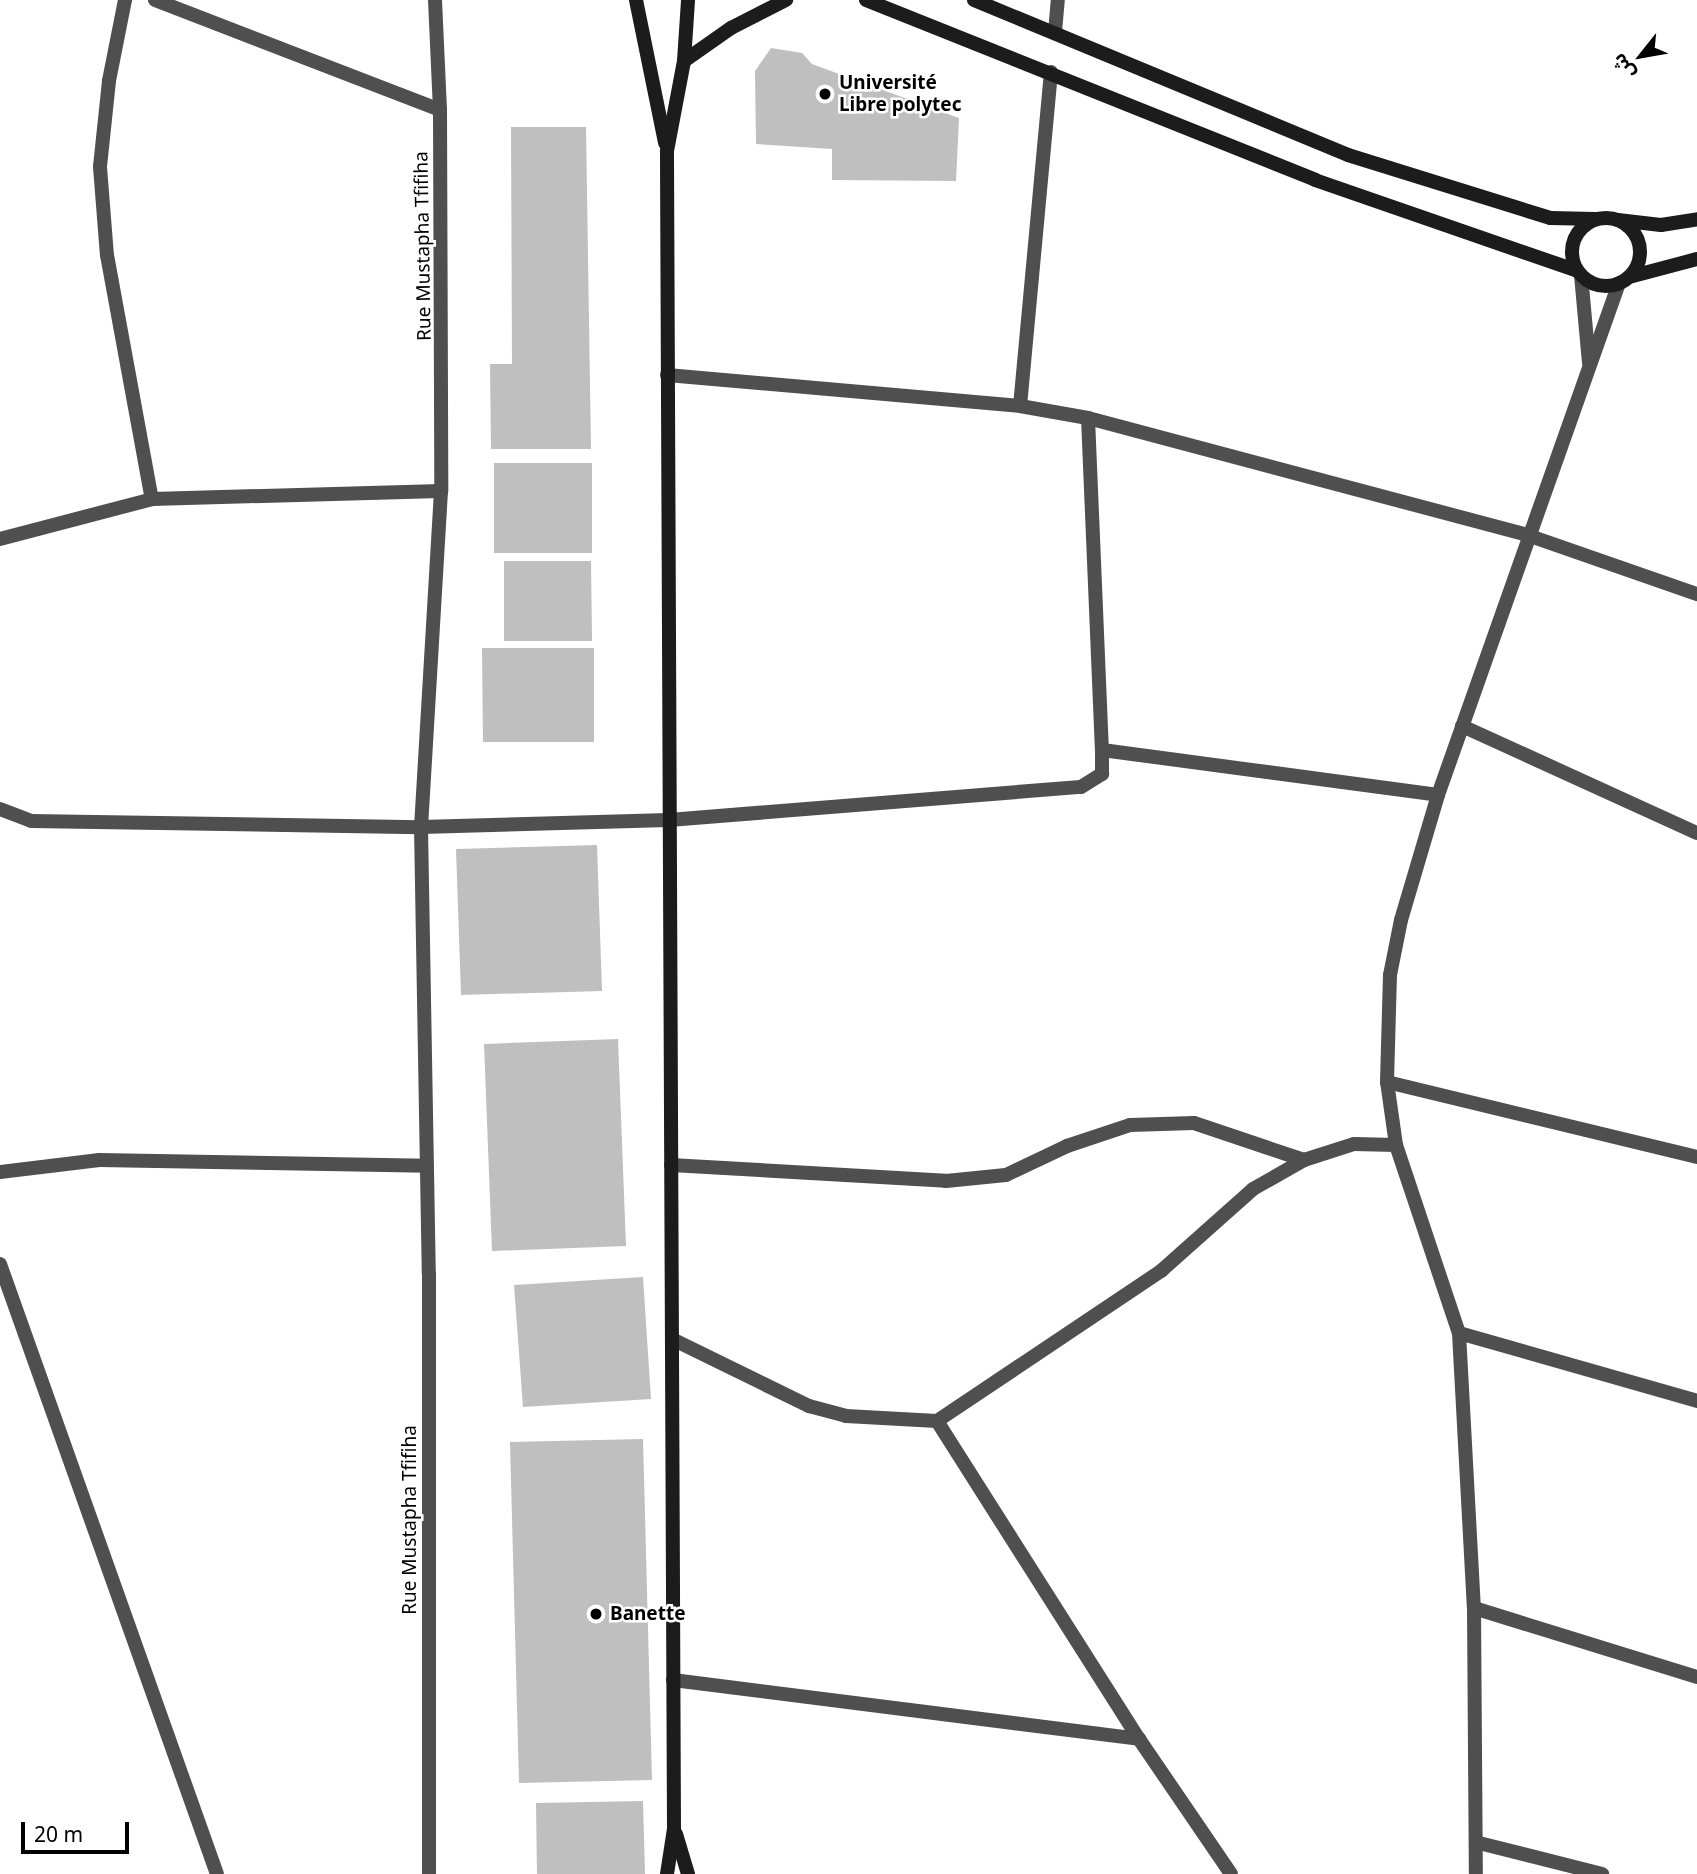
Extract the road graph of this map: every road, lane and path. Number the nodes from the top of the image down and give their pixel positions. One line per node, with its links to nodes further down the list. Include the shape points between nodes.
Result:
1 (125, 0): 26 (street, via 109,81 100,167 107,255)
2 (155, 0): 13 (street)
3 (435, 0): 13 (street, Rue Mustapha Tfifiha)
4 (636, 0): 14 (main road)
5 (688, 0): 11 (main road)
6 (786, 0): 11 (main road, via 731,28)
7 (866, 0): 12 (main road)
8 (974, 0): 10 (main road)
9 (1058, 0): 10 (street)
10 (1055, 32): 15 (main road, via 1348,155 1550,218)
11 (684, 61): 14 (main road)
12 (1051, 72): 19 (main road, via 1315,180); 23 (street)
13 (440, 110): 25 (street, Rue Mustapha Tfifiha)
14 (667, 151): 22 (main road)
15 (1597, 219): 17 (main road); 19 (main road, via 1574,240 1572,251)
16 (1697, 219): 17 (main road, via 1661,225)
17 (1618, 220): 20 (main road, via 1639,245 1639,257)
18 (1697, 259): 20 (main road)
19 (1579, 273): 20 (main road, via 1606,286); 21 (street)
20 (1624, 280): 21 (street)
21 (1589, 368): 27 (street)
22 (667, 375): 23 (street); 34 (main road)
23 (1020, 406): 24 (street)
24 (1088, 418): 27 (street); 31 (street)
25 (441, 491): 26 (street); 35 (street, Rue Mustapha Tfifiha)
26 (152, 499): 28 (street)
27 (1530, 536): 29 (street); 30 (street)
28 (0, 539)
29 (1697, 594)
30 (1462, 726): 32 (street); 36 (street)
31 (1102, 750): 32 (street); 34 (street, via 1102,774 1081,788)
32 (1438, 795): 37 (street, via 1390,975)
33 (0, 809): 35 (street, via 31,821)
34 (669, 820): 35 (street); 41 (main road)
35 (421, 827): 42 (street, Rue Mustapha Tfifiha)
36 (1697, 833)
37 (1387, 1082): 38 (street); 39 (street)
38 (1396, 1145): 40 (street, via 1354,1144); 45 (street)
39 (1697, 1157)
40 (1304, 1160): 41 (street, via 1194,1123 1130,1125 1067,1146 1006,1175 946,1181); 48 (street, via 1253,1189 1161,1271)
41 (671, 1165): 46 (main road)
42 (427, 1166): 43 (street, via 99,1160); 56 (street, Rue Mustapha Tfifiha)
43 (0, 1172)
44 (0, 1264): 55 (street)
45 (1460, 1332): 47 (street); 49 (street)
46 (672, 1339): 48 (street, via 809,1406 846,1416); 51 (main road)
47 (1697, 1401)
48 (937, 1420): 52 (street)
49 (1474, 1608): 50 (street); 54 (street)
50 (1697, 1677)
51 (673, 1680): 52 (street); 53 (main road)
52 (1139, 1739): 59 (street)
53 (674, 1829): 57 (main road); 58 (main road)
54 (1479, 1843): 60 (street); 61 (street)
55 (217, 1874)
56 (429, 1874)
57 (667, 1874)
58 (688, 1874)
59 (1231, 1874)
60 (1476, 1874)
61 (1602, 1874)

